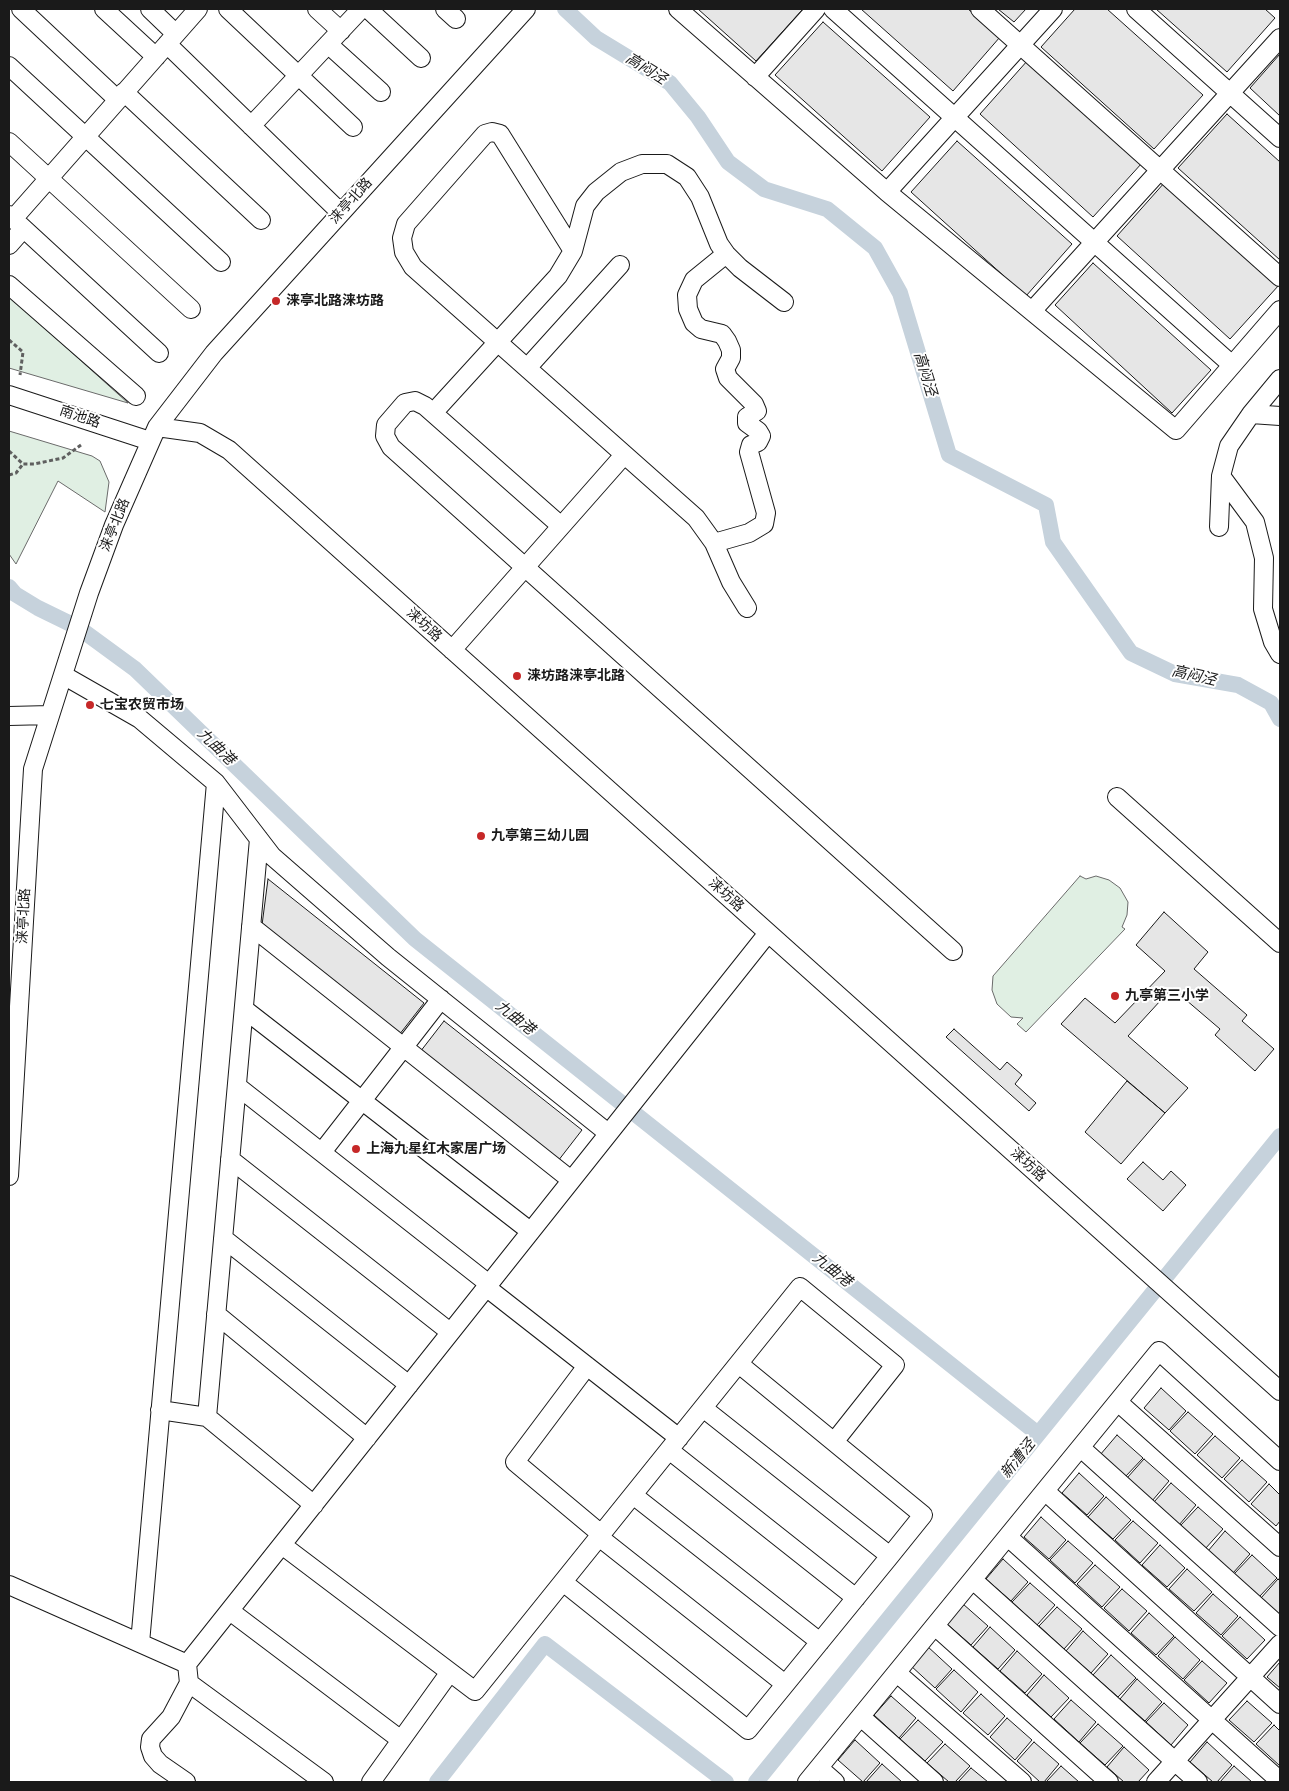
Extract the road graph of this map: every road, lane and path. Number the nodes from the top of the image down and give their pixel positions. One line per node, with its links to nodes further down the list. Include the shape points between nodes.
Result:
1 (21, 9): 26 (street)
2 (104, 9): 18 (street)
3 (150, 9): 18 (street)
4 (228, 9): 22 (street)
5 (316, 9): 16 (street)
6 (361, 9): 16 (street)
7 (368, 9): 20 (street)
8 (526, 9): 36 (street, 涞亭北路)
9 (678, 9): 23 (street)
10 (816, 9): 23 (street)
11 (833, 9): 27 (street)
12 (980, 9): 19 (street)
13 (1053, 9): 19 (street)
14 (1136, 9): 25 (street)
15 (190, 11): 18 (street)
16 (334, 37): 22 (street); 24 (street)
17 (1280, 38): 25 (street)
18 (166, 45): 26 (street); 28 (street)
19 (1021, 45): 27 (street); 33 (street)
20 (422, 58)
21 (9, 66): 30 (street)
22 (299, 75): 28 (street); 29 (street)
23 (755, 76): 35 (street)
24 (381, 92)
25 (1230, 93): 31 (street); 33 (street)
26 (121, 96): 30 (street); 37 (street)
27 (955, 118): 35 (street); 39 (street)
28 (251, 126): 36 (street)
29 (353, 127)
30 (85, 137): 34 (street); 43 (street)
31 (1280, 138)
32 (9, 142): 34 (street)
33 (1160, 170): 39 (street); 45 (street)
34 (49, 178): 38 (street); 48 (street)
35 (887, 192): 50 (street)
36 (341, 213): 63 (street, 涞亭北路, via 214,353)
37 (261, 220)
38 (15, 221): 40 (street); 53 (street)
39 (1095, 242): 50 (street); 54 (street)
40 (9, 245)
41 (573, 251): 42 (street, via 586,206 596,192 621,172 642,164 667,164 687,177 700,197); 52 (street, via 558,276); 52 (street, via 500,134 485,134 406,224 402,238 404,252 413,267)
42 (726, 254): 47 (street); 72 (street, via 694,280 687,295 688,309 694,323 701,329 722,334 728,341 731,358 725,369 728,378 757,411 747,417 747,423 761,436 751,445 749,452 766,513 764,524 749,533)
43 (221, 262)
44 (620, 265): 55 (street)
45 (1280, 277)
46 (9, 285): 59 (street)
47 (784, 302)
48 (191, 309)
49 (1280, 310): 54 (street)
50 (1032, 311): 54 (street, via 1176,430)
51 (9, 340): 56 (path, via 23,352)
52 (498, 342): 55 (street); 60 (street)
53 (158, 353)
54 (1232, 365)
55 (527, 368): 66 (street)
56 (20, 375)
57 (1280, 379): 61 (street)
58 (9, 395): 63 (street, 南池路)
59 (136, 396)
60 (433, 414): 70 (street); 73 (street, via 415,401 404,403 386,425 385,436 391,447)
61 (1251, 414): 62 (street); 69 (street, via 1229,446)
62 (1280, 416)
63 (153, 434): 75 (street, 涞坊路, via 200,434 229,450); 77 (street, 涞亭北路, via 114,525)
64 (81, 445): 67 (path, via 63,458)
65 (9, 451): 67 (path)
66 (624, 454): 70 (street); 72 (street, via 696,518)
67 (23, 464): 68 (path, via 16,473)
68 (9, 475)
69 (1221, 476): 71 (street); 76 (street, via 1256,522 1264,558 1263,609)
70 (561, 526): 73 (street)
71 (1219, 527)
72 (714, 543): 74 (street)
73 (525, 567): 75 (street); 86 (street)
74 (747, 608)
75 (452, 650): 84 (street, 涞坊路)
76 (1280, 654)
77 (63, 675): 78 (street, 涞亭北路); 80 (street, via 140,719)
78 (50, 715): 79 (street); 89 (street, 涞亭北路, via 33,769)
79 (9, 716)
80 (216, 782): 82 (street); 109 (street)
81 (1117, 797): 85 (street)
82 (259, 839): 83 (street); 87 (street, via 272,856)
83 (252, 926): 88 (street); 90 (street)
84 (768, 932): 93 (street); 106 (street, 涞坊路)
85 (1280, 944)
86 (953, 951)
87 (441, 1000): 90 (street); 93 (street)
88 (244, 1010): 91 (street); 92 (street)
89 (14, 1016): 96 (street, 涞亭北路)
90 (404, 1047): 92 (street); 97 (street)
91 (237, 1086): 94 (street); 95 (street)
92 (362, 1101): 94 (street); 98 (street)
93 (610, 1131): 97 (street)
94 (322, 1152): 100 (street)
95 (230, 1159): 99 (street); 102 (street)
96 (9, 1176)
97 (571, 1180): 98 (street)
98 (530, 1231): 100 (street)
99 (223, 1238): 101 (street); 105 (street)
100 (488, 1285): 102 (street); 104 (street)
101 (216, 1314): 110 (street); 111 (street)
102 (450, 1332): 105 (street)
103 (739, 1364): 108 (street); 112 (street); 112 (street, via 800,1287 895,1365)
104 (587, 1366): 113 (street); 119 (street, via 515,1462)
105 (409, 1385): 111 (street)
106 (1280, 1391)
107 (1118, 1402): 114 (street); 115 (street, via 1160,1351); 122 (street)
108 (703, 1408): 113 (street); 123 (street)
109 (160, 1410): 110 (street); 132 (street)
110 (207, 1417): 118 (street)
111 (367, 1438): 118 (street)
112 (834, 1442): 123 (street, via 923,1515)
113 (674, 1444): 117 (street); 127 (street)
114 (1081, 1448): 116 (street); 130 (street)
115 (1280, 1461)
116 (1045, 1491): 120 (street); 137 (street)
117 (633, 1495): 119 (street); 131 (street)
118 (314, 1505): 121 (street)
119 (600, 1536): 125 (street); 139 (street)
120 (1008, 1536): 124 (street); 142 (street)
121 (282, 1544): 128 (street); 135 (street)
122 (1280, 1547)
123 (890, 1556): 127 (street)
124 (973, 1580): 129 (street); 144 (street)
125 (563, 1582): 135 (street, via 475,1691); 139 (street, via 748,1730)
126 (9, 1585): 132 (street)
127 (856, 1598): 131 (street)
128 (230, 1611): 134 (street); 143 (street)
129 (935, 1626): 136 (street); 154 (street)
130 (1280, 1627)
131 (820, 1642): 139 (street)
132 (140, 1643): 134 (street)
133 (1280, 1644): 137 (street)
134 (187, 1664): 138 (street)
135 (450, 1672): 143 (street)
136 (896, 1673): 141 (street); 153 (street)
137 (1251, 1677): 140 (street); 142 (street)
138 (189, 1683): 147 (street, via 171,1717 150,1739 153,1756); 148 (street)
139 (785, 1684)
140 (1280, 1704)
141 (861, 1716): 145 (street); 152 (street)
142 (1212, 1720): 144 (street); 146 (street)
143 (401, 1740): 149 (street)
144 (1175, 1762): 155 (street); 156 (street)
145 (819, 1768): 150 (street); 151 (street)
146 (1280, 1781)
147 (186, 1782)
148 (324, 1782)
149 (371, 1782)
150 (807, 1782)
151 (835, 1782)
152 (934, 1782)
153 (1022, 1782)
154 (1109, 1782)
155 (1156, 1782)
156 (1198, 1782)

